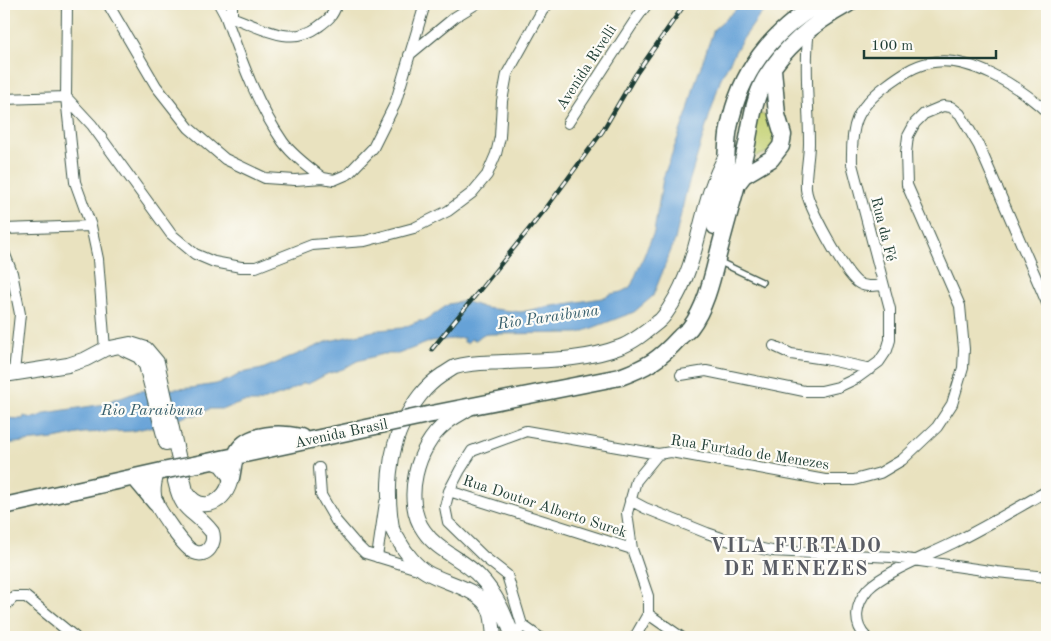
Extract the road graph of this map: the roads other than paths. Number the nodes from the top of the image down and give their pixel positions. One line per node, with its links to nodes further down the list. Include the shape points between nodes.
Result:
1 (67, 4): 16 (street)
2 (108, 4): 26 (street, via 156,86 189,128 225,159 265,178)
3 (219, 4): 12 (street)
4 (232, 4): 12 (street)
5 (337, 4): 12 (street, via 331,18 314,30 293,36 265,31)
6 (425, 4): 14 (street)
7 (476, 4): 14 (street, via 455,17)
8 (548, 4): 16 (street, via 507,74 496,154 487,175 472,193 448,211 414,228 365,240 312,245 256,267 242,268 214,262 195,254 171,234 92,125)
9 (647, 4): 21 (street, Avenida Rivelli)
10 (818, 4): 22 (highway, via 786,26 757,59 736,101)
11 (848, 4): 13 (highway)
12 (229, 16): 26 (street, via 254,92 284,143)
13 (809, 28): 15 (highway); 33 (street, via 806,49 809,144 806,190 842,264 858,282 869,286)
14 (409, 56): 26 (street, via 395,104 373,148 348,174 334,180)
15 (772, 69): 18 (highway); 20 (highway)
16 (66, 97): 17 (street); 28 (street, via 75,182)
17 (4, 99)
18 (755, 108): 20 (highway); 22 (highway, via 741,112); 24 (highway)
19 (1047, 112): 33 (street, Rua da Fé, via 1031,97 993,74 956,62 928,62 872,96 854,123 852,164)
20 (777, 116): 25 (highway, via 783,135 781,146)
21 (568, 123)
22 (729, 128): 23 (highway); 24 (highway, via 732,148)
23 (726, 156): 31 (highway); 49 (main road, via 717,171 686,275 676,298 660,321 622,347 598,354 454,368 436,379 414,402 398,433)
24 (743, 159): 25 (highway); 27 (highway)
25 (766, 162): 27 (highway, via 744,175)
26 (323, 178)
27 (737, 184): 31 (highway)
28 (91, 226): 29 (street); 36 (street, via 98,260)
29 (4, 229)
30 (4, 252): 38 (street, via 20,314)
31 (713, 255): 32 (lane); 40 (highway, Avenida Brasil, via 680,336 662,356 644,368 620,377)
32 (762, 282)
33 (883, 285): 37 (street, Rua da Fé, via 890,309 890,340 887,350)
34 (1047, 303): 42 (street, Rua Furtado de Menezes, via 979,146 960,114 943,106 924,114 915,123 908,136 906,153 907,185 960,306 964,349 962,368 952,404 937,427 902,460 880,473 854,480 825,480 671,452)
35 (774, 346): 37 (street, via 791,354)
36 (105, 349): 38 (main road, via 68,365); 41 (main road, via 120,347 139,356 154,370)
37 (871, 369): 39 (street, Rua da Fé, via 821,392 706,371)
38 (9, 374)
39 (681, 375)
40 (471, 407): 43 (highway, Avenida Brasil, bridge, via 310,439 288,434 261,437 244,443); 65 (main road, via 445,424 429,442 413,485 414,513 424,532 441,549 479,576 496,596)
41 (171, 443): 48 (main road, via 186,491 192,500 202,504 214,502 228,490); 53 (main road, via 180,501 212,532 211,547 198,553 189,548)
42 (658, 454): 50 (street, Rua Furtado de Menezes, via 526,431 472,452); 52 (street, via 636,481)
43 (236, 456): 44 (highway); 48 (highway)
44 (205, 462): 46 (highway, bridge); 48 (main road, via 225,469)
45 (319, 468): 56 (street, via 321,496 336,521 365,553)
46 (159, 472): 47 (highway); 53 (main road, via 154,488)
47 (134, 478): 53 (highway); 54 (highway)
48 (231, 478)
49 (388, 484): 56 (street); 58 (main road, via 393,530 404,550)
50 (449, 491): 55 (street, Rua Doutor Alberto Surek); 62 (street, Rua Furtado de Menezes, via 445,507 448,522 507,576)
51 (1047, 491): 57 (street, via 984,528)
52 (630, 500): 55 (street, via 627,513); 57 (street, via 739,544 772,551)
53 (156, 503)
54 (4, 506)
55 (632, 549): 61 (street, via 648,596)
56 (377, 557): 58 (street)
57 (918, 560): 59 (street); 69 (street, via 868,589 856,615 860,632)
58 (425, 572): 64 (main road, via 482,600 490,611)
59 (1047, 576)
60 (4, 607): 63 (street, via 14,597 26,597)
61 (648, 614): 67 (street); 68 (street)
62 (522, 625): 65 (street); 66 (street)
63 (75, 637)
64 (494, 637)
65 (514, 637)
66 (540, 637)
67 (635, 637)
68 (681, 637)
69 (866, 637)

